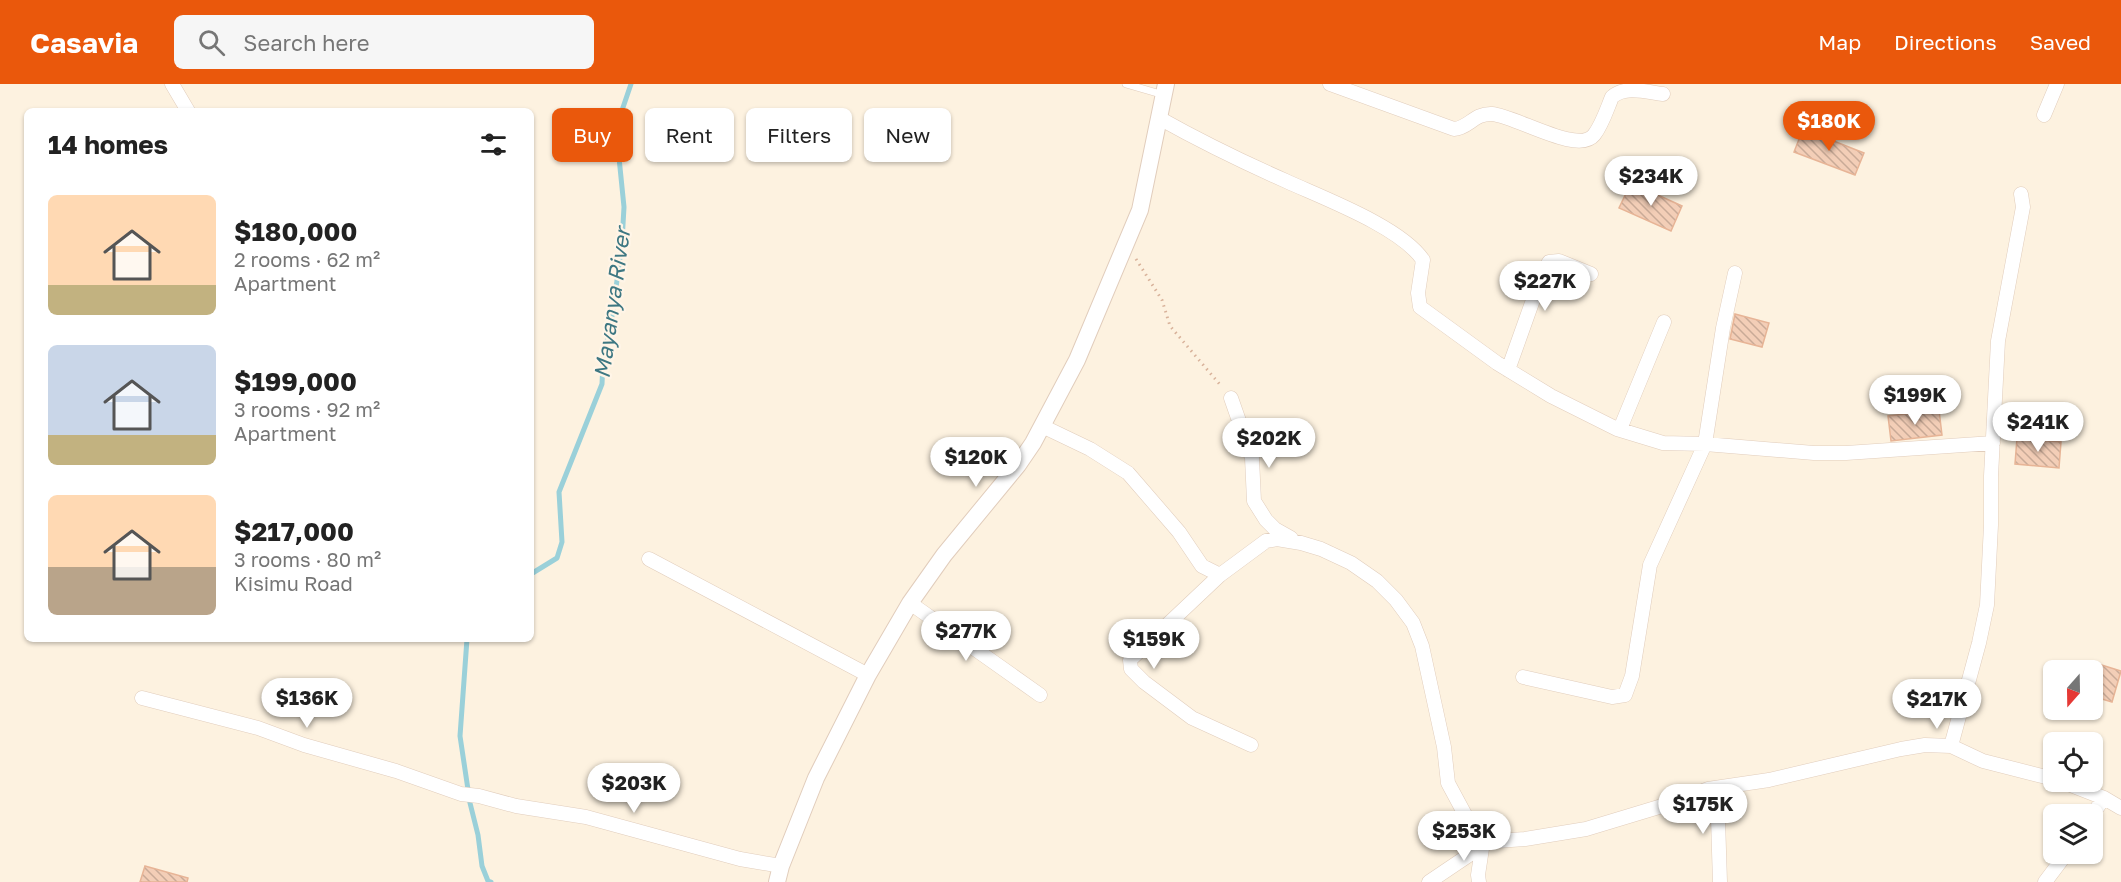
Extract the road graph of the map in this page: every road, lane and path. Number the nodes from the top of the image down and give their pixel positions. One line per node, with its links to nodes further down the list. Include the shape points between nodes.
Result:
1 (172, 84): 7 (street)
2 (1126, 84): 5 (lane)
3 (1330, 84): 6 (street, via 1454,129 1475,117 1494,114 1571,141 1586,142 1617,93 1623,90)
4 (2056, 84): 8 (street)
5 (1165, 89): 9 (street)
6 (1664, 94)
7 (186, 108)
8 (2044, 115)
9 (1159, 118): 11 (street, via 1140,210); 15 (street, via 1340,205 1408,243 1423,260 1420,307)
10 (2021, 194): 19 (street, via 2023,207 1998,342)
11 (1126, 242): 16 (path, via 1162,300 1170,326); 17 (street, via 1077,360)
12 (1735, 273): 20 (street)
13 (1591, 274): 15 (street, via 1558,261 1549,262)
14 (1664, 322): 18 (street)
15 (1508, 370): 18 (street)
16 (1230, 398): 21 (street, via 1252,458 1254,501 1275,529)
17 (1042, 426): 23 (street, via 1128,473 1179,532 1202,566); 24 (street, via 1018,465)
18 (1620, 429): 20 (street, via 1663,443)
19 (1993, 443): 20 (street, via 1846,453); 30 (street, via 1987,605)
20 (1705, 444): 26 (street, via 1650,565 1632,676 1625,695 1612,697)
21 (1301, 543): 23 (street, via 1266,541); 37 (street, via 1350,563 1377,581 1413,623 1422,646 1448,783)
22 (649, 559): 25 (street)
23 (1220, 575): 29 (street, via 1130,660 1131,669 1192,718)
24 (910, 603): 25 (street); 27 (street)
25 (868, 675): 39 (street, via 816,778)
26 (1523, 677)
27 (1040, 695)
28 (142, 698): 39 (street, via 249,725 462,794 586,817 740,859)
29 (1251, 745)
30 (1951, 746): 31 (street, via 1983,761); 32 (street, via 1901,749)
31 (2043, 776)
32 (1717, 788): 37 (street, via 1586,829); 42 (street)
33 (2089, 792): 34 (street)
34 (2104, 798): 35 (street); 36 (street)
35 (2100, 804)
36 (2121, 808)
37 (1483, 842): 40 (street); 41 (street)
38 (2058, 864): 43 (street)
39 (779, 874)
40 (1429, 882)
41 (1479, 882)
42 (1720, 882)
43 (2045, 882)

